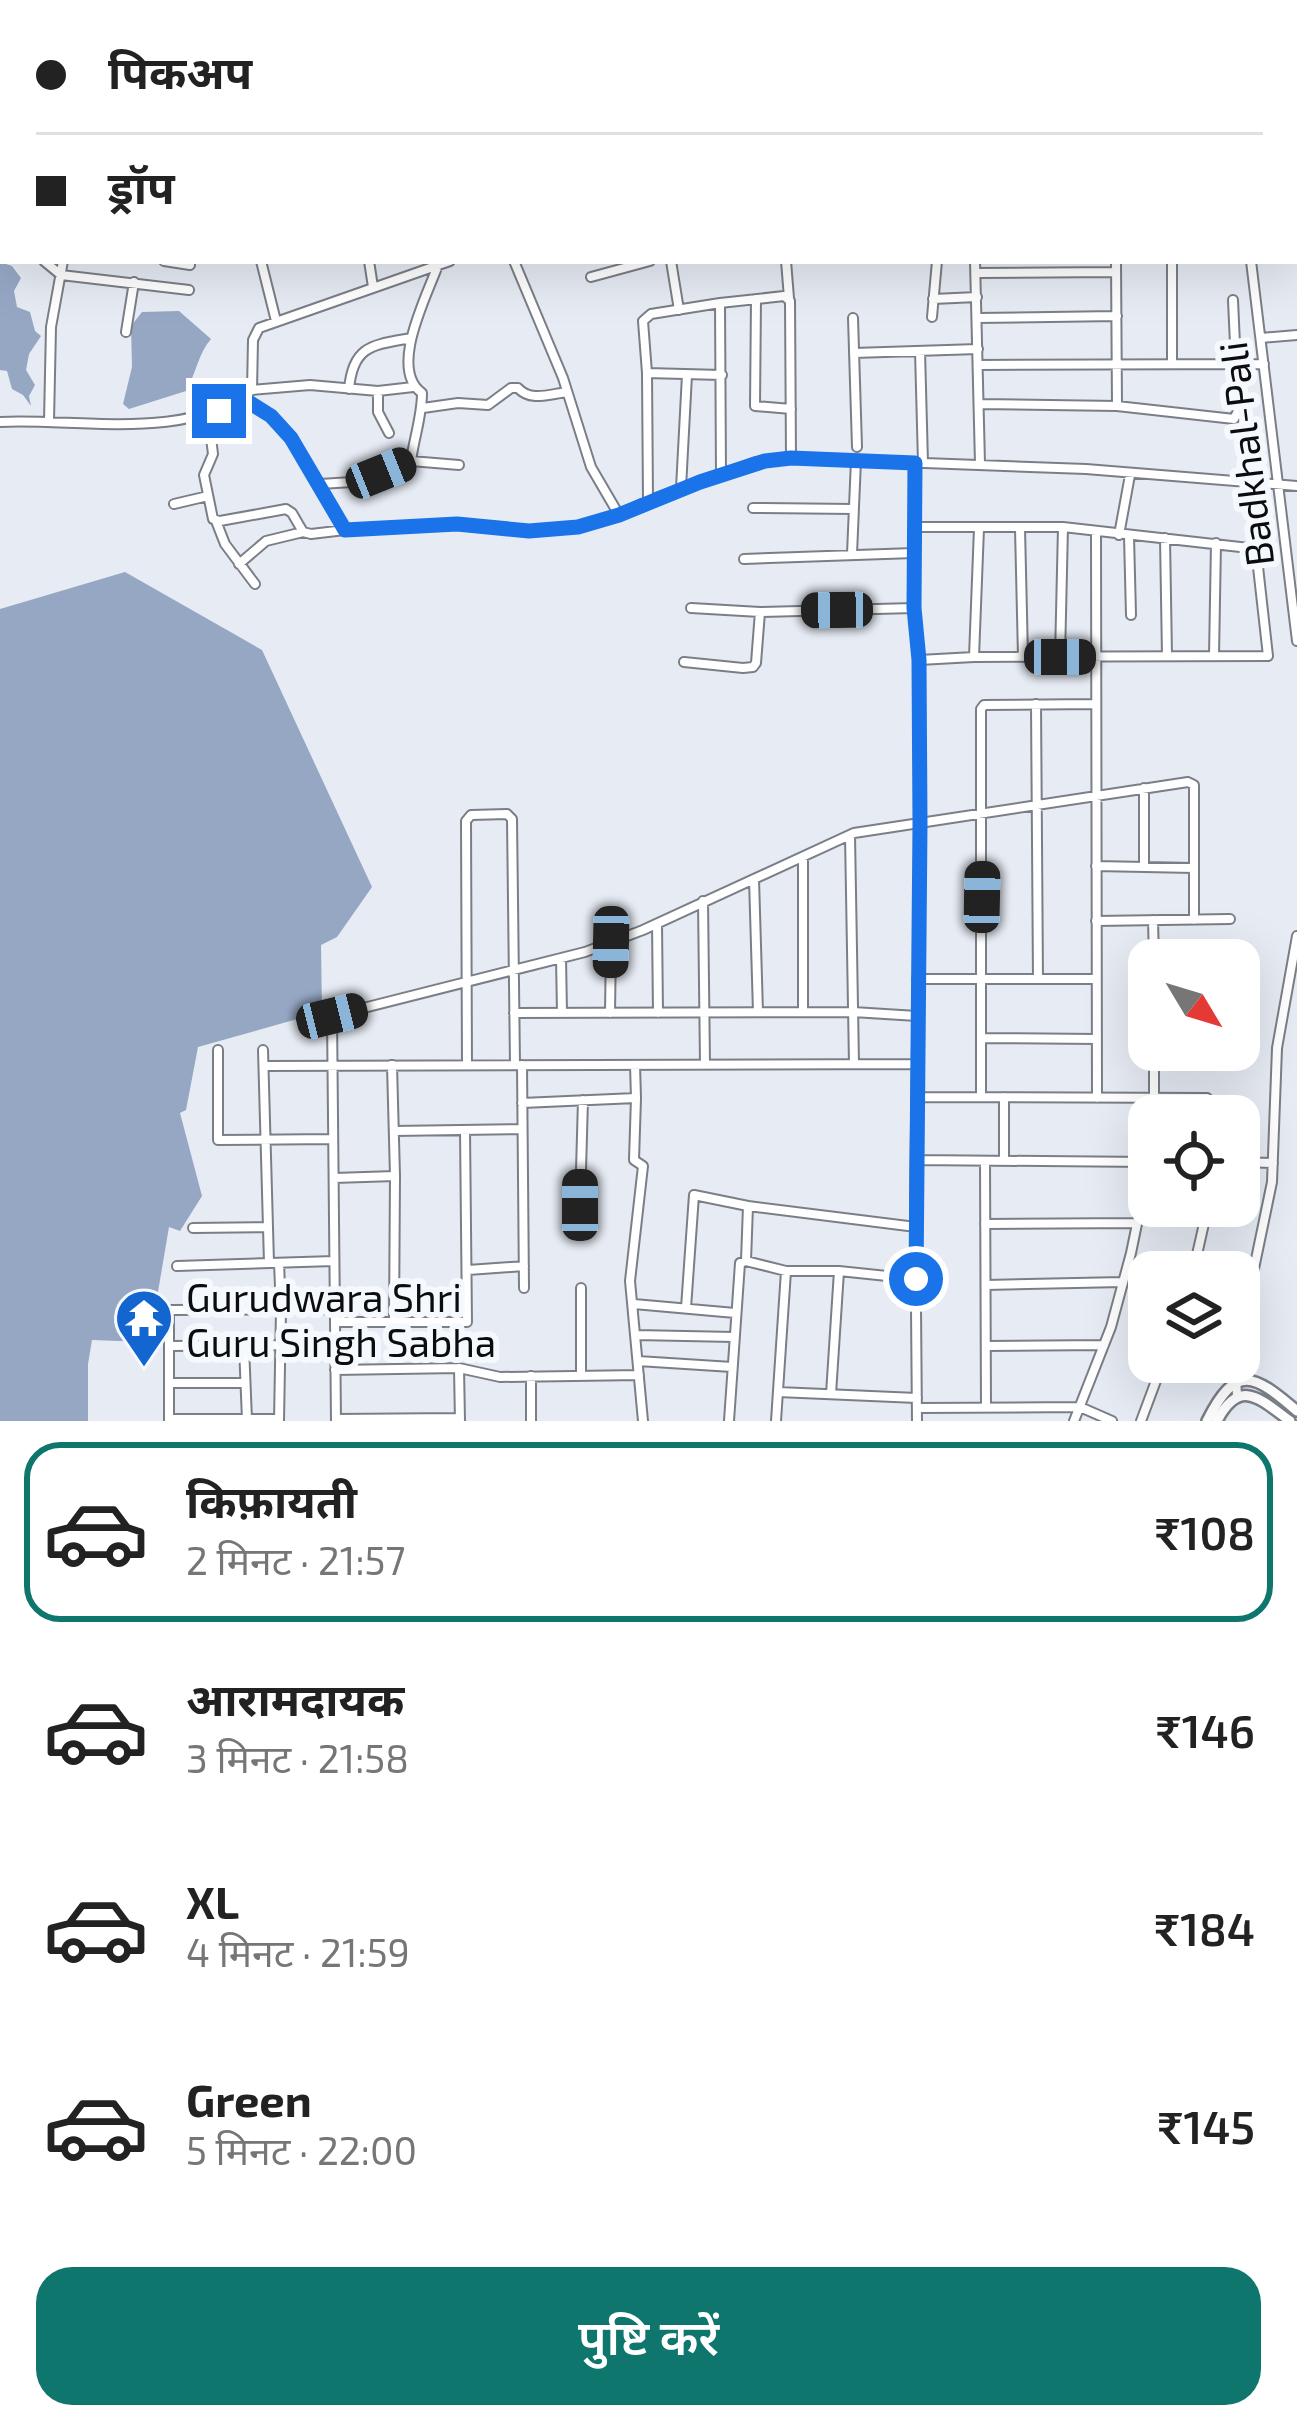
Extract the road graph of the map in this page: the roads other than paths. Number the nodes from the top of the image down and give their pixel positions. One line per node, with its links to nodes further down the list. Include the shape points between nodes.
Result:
1 (48, 264): 19 (street)
2 (63, 264): 19 (street)
3 (184, 264): 15 (street)
4 (262, 264): 35 (street)
5 (370, 264): 22 (street)
6 (441, 264): 16 (street)
7 (515, 264): 55 (street)
8 (639, 264): 20 (street)
9 (672, 264): 30 (street)
10 (786, 264): 26 (street)
11 (937, 264): 27 (street)
12 (976, 264): 18 (street)
13 (1172, 264): 44 (street)
14 (1251, 264): 39 (street, Badkhal-Pali)
15 (190, 265)
16 (438, 265): 22 (street); 38 (street)
17 (1116, 267): 18 (street); 31 (street)
18 (977, 273): 24 (street)
19 (61, 274): 21 (street); 62 (street, via 51,327)
20 (591, 277)
21 (134, 283): 23 (street); 36 (street)
22 (374, 287): 35 (street)
23 (188, 290)
24 (976, 298): 27 (street); 34 (street)
25 (756, 299): 26 (street); 29 (street); 60 (street, via 755,406)
26 (789, 299): 60 (street)
27 (933, 299): 32 (street)
28 (1233, 301): 45 (street)
29 (720, 304): 30 (street); 49 (street)
30 (680, 310): 48 (street, via 643,321)
31 (1117, 316): 34 (street); 43 (street)
32 (932, 317)
33 (854, 318): 42 (street)
34 (977, 318): 40 (street)
35 (276, 321): 53 (street, via 254,334)
36 (126, 332)
37 (1297, 335): 39 (street)
38 (411, 338): 51 (street); 52 (street, via 364,351)
39 (1261, 338): 46 (street, Badkhal-Pali)
40 (977, 349): 41 (street); 47 (street)
41 (920, 351): 42 (street); 69 (street)
42 (854, 353): 65 (street)
43 (1118, 364): 44 (street); 47 (street); 58 (street)
44 (1172, 364): 45 (street)
45 (1235, 364): 46 (street); 58 (street, via 1234,419)
46 (1264, 364): 75 (street, Badkhal-Pali)
47 (978, 365): 57 (street)
48 (647, 374): 50 (street); 79 (street)
49 (722, 374): 50 (street); 72 (street)
50 (686, 375): 77 (street)
51 (413, 387): 54 (street); 59 (street)
52 (349, 388): 53 (street); 54 (street)
53 (252, 390): 56 (street)
54 (378, 391): 64 (street)
55 (567, 392): 59 (street, via 530,397 511,388 488,405); 83 (street, via 591,467)
56 (242, 398): 61 (street); 74 (street, via 291,438)
57 (979, 404): 58 (street); 70 (street)
58 (1117, 406)
59 (423, 408): 68 (street)
60 (791, 409): 66 (street)
61 (208, 414): 62 (street); 78 (street)
62 (50, 421): 63 (street)
63 (0, 422)
64 (389, 433)
65 (857, 447)
66 (791, 458): 67 (street); 72 (street)
67 (856, 460): 69 (street); 82 (street)
68 (411, 461): 71 (street); 74 (street)
69 (919, 463): 70 (street); 85 (street)
70 (980, 464): 73 (street)
71 (459, 465)
72 (721, 475): 77 (street)
73 (1130, 475): 75 (street); 92 (street)
74 (320, 484): 89 (street)
75 (1279, 484): 76 (street); 104 (street, Badkhal-Pali)
76 (1297, 486)
77 (681, 489): 79 (street)
78 (208, 496): 80 (street); 84 (street)
79 (648, 501): 83 (street)
80 (174, 504)
81 (753, 508): 82 (street)
82 (854, 509): 95 (street)
83 (619, 515): 89 (street, via 529,531 467,524)
84 (216, 521): 90 (street, via 286,509); 98 (street)
85 (915, 527): 86 (street); 96 (street)
86 (979, 527): 88 (street); 107 (street)
87 (1063, 527): 88 (street); 91 (street); 108 (street)
88 (1020, 528): 110 (street)
89 (345, 530): 90 (street)
90 (302, 532): 98 (street, via 266,541)
91 (1096, 533): 92 (street); 109 (street)
92 (1124, 536): 93 (street); 103 (street)
93 (1166, 538): 94 (street); 105 (street)
94 (1216, 543): 106 (street); 106 (street, via 1254,551 1268,656)
95 (852, 554): 96 (street); 97 (street)
96 (914, 554): 101 (street)
97 (744, 559)
98 (239, 564): 99 (street)
99 (255, 584)
100 (691, 608): 102 (street)
101 (914, 608): 102 (street); 111 (street)
102 (760, 612): 112 (street, via 753,667)
103 (1131, 614)
104 (1297, 641)
105 (1167, 656): 106 (street); 109 (street)
106 (1214, 656)
107 (974, 657): 110 (street); 111 (street)
108 (1060, 657): 109 (street); 110 (street)
109 (1096, 657): 114 (street)
110 (1023, 658)
111 (919, 660): 119 (street)
112 (684, 662)
113 (1036, 704): 114 (street); 117 (street); 118 (street, via 981,709)
114 (1096, 704): 116 (street)
115 (1144, 788): 116 (street); 122 (street); 124 (street, via 1194,785)
116 (1095, 795): 117 (street); 123 (street)
117 (1036, 803): 118 (street); 138 (street)
118 (983, 814): 119 (street); 139 (street)
119 (920, 824): 120 (street); 137 (street)
120 (850, 835): 121 (street); 145 (street)
121 (802, 857): 125 (street); 144 (street)
122 (1144, 865): 123 (street); 124 (street)
123 (1096, 866): 130 (street)
124 (1194, 868): 129 (street)
125 (754, 879): 126 (street); 143 (street)
126 (703, 901): 131 (street); 142 (street)
127 (1230, 919): 129 (street)
128 (1154, 920): 129 (street); 130 (street); 133 (street)
129 (1194, 920)
130 (1096, 921): 140 (street)
131 (657, 924): 134 (street); 149 (street)
132 (1297, 936): 181 (street, via 1277,1048)
133 (1154, 939)
134 (611, 942): 135 (street); 148 (street)
135 (561, 958): 136 (street); 147 (street)
136 (514, 970): 141 (street); 141 (street, via 512,819 471,814); 146 (street)
137 (917, 979): 139 (street); 150 (street)
138 (1038, 979): 139 (street); 140 (street)
139 (980, 980): 151 (street)
140 (1096, 980): 152 (street)
141 (466, 982): 159 (street); 163 (street, via 332,1016)
142 (705, 1012): 143 (street); 149 (street); 155 (street)
143 (758, 1012): 144 (street)
144 (803, 1012): 145 (street)
145 (854, 1012): 150 (street); 156 (street)
146 (514, 1013): 147 (street); 160 (street)
147 (562, 1013): 148 (street)
148 (610, 1013): 149 (street)
149 (658, 1013)
150 (916, 1016): 157 (street)
151 (980, 1038): 152 (street); 166 (street)
152 (1096, 1040): 168 (street)
153 (263, 1049): 162 (street)
154 (218, 1050): 176 (street, via 218,1140)
155 (706, 1064): 156 (street); 161 (street)
156 (854, 1064): 157 (street)
157 (916, 1064): 165 (street)
158 (392, 1065): 159 (street); 163 (street); 173 (street)
159 (466, 1065): 160 (street)
160 (519, 1065): 161 (street); 171 (street)
161 (635, 1065): 164 (street)
162 (264, 1066): 163 (street); 176 (street)
163 (332, 1066): 175 (street)
164 (635, 1097): 170 (street); 207 (street, via 634,1160 643,1166)
165 (916, 1097): 166 (street); 177 (street)
166 (981, 1097): 167 (street)
167 (1004, 1097): 168 (street); 179 (street)
168 (1097, 1098): 169 (street)
169 (1128, 1098)
170 (583, 1100): 171 (street); 185 (street)
171 (522, 1102): 172 (street)
172 (521, 1129): 174 (street); 198 (street)
173 (394, 1130): 174 (street); 183 (street)
174 (465, 1130): 199 (street)
175 (333, 1139): 176 (street); 184 (street)
176 (266, 1140): 189 (street)
177 (916, 1160): 178 (street); 190 (street)
178 (985, 1161): 179 (street); 188 (street)
179 (1004, 1161): 182 (street)
180 (1260, 1163): 181 (street)
181 (1273, 1163): 193 (street)
182 (1128, 1164)
183 (395, 1176): 184 (street); 213 (street)
184 (334, 1178): 194 (street)
185 (580, 1205)
186 (748, 1206): 190 (street); 195 (street); 208 (street, via 694,1195)
187 (1128, 1223): 188 (street)
188 (985, 1224): 204 (street)
189 (268, 1227): 192 (street); 196 (street)
190 (916, 1227): 202 (street)
191 (1136, 1227): 203 (street)
192 (193, 1228)
193 (1259, 1251)
194 (334, 1261): 196 (street); 209 (street)
195 (746, 1261): 200 (street); 211 (street)
196 (274, 1263): 197 (street); 210 (street)
197 (177, 1266)
198 (524, 1266): 199 (street); 205 (street)
199 (468, 1270): 213 (street, via 466,1322)
200 (786, 1271): 201 (street); 234 (street)
201 (839, 1271): 202 (street); 235 (street)
202 (916, 1279): 237 (street)
203 (1123, 1282): 204 (street); 216 (street)
204 (986, 1285): 220 (street)
205 (524, 1288)
206 (581, 1288): 227 (street)
207 (634, 1304): 208 (street); 214 (street)
208 (686, 1308): 211 (street)
209 (335, 1309): 210 (street); 212 (street)
210 (281, 1310): 217 (street, via 171,1310); 219 (street)
211 (735, 1312): 215 (street)
212 (335, 1322): 213 (street); 224 (street)
213 (394, 1322)
214 (636, 1335): 215 (street); 221 (street)
215 (734, 1337): 222 (street)
216 (1104, 1345): 220 (street); 239 (street)
217 (170, 1346): 218 (street); 228 (street)
218 (244, 1346): 219 (street); 229 (street)
219 (280, 1346): 244 (street)
220 (986, 1346): 238 (street)
221 (638, 1361): 222 (street); 225 (street)
222 (732, 1367): 249 (street)
223 (459, 1368): 224 (street); 226 (street); 246 (street)
224 (335, 1370): 245 (street)
225 (640, 1375): 227 (street); 248 (street)
226 (531, 1376): 227 (street); 247 (street)
227 (581, 1376)
228 (170, 1383): 229 (street); 241 (street)
229 (245, 1383): 243 (street)
230 (1155, 1383): 254 (street)
231 (1235, 1383): 255 (main road)
232 (1236, 1383): 236 (street)
233 (1258, 1383): 240 (main road)
234 (778, 1392): 235 (street); 250 (street)
235 (831, 1394): 237 (street)
236 (1237, 1395): 256 (main road); 257 (main road, via 1254,1396)
237 (917, 1403): 238 (street); 251 (street)
238 (986, 1407): 239 (street)
239 (1080, 1407): 252 (street); 253 (street)
240 (1297, 1412)
241 (169, 1420): 242 (street)
242 (211, 1420): 243 (street)
243 (247, 1420): 244 (street)
244 (279, 1420)
245 (336, 1420): 246 (street)
246 (460, 1420)
247 (531, 1421)
248 (643, 1421)
249 (729, 1421)
250 (776, 1421)
251 (917, 1421)
252 (1074, 1421)
253 (1112, 1421)
254 (1141, 1421)
255 (1207, 1421)
256 (1217, 1421)
257 (1290, 1421)

